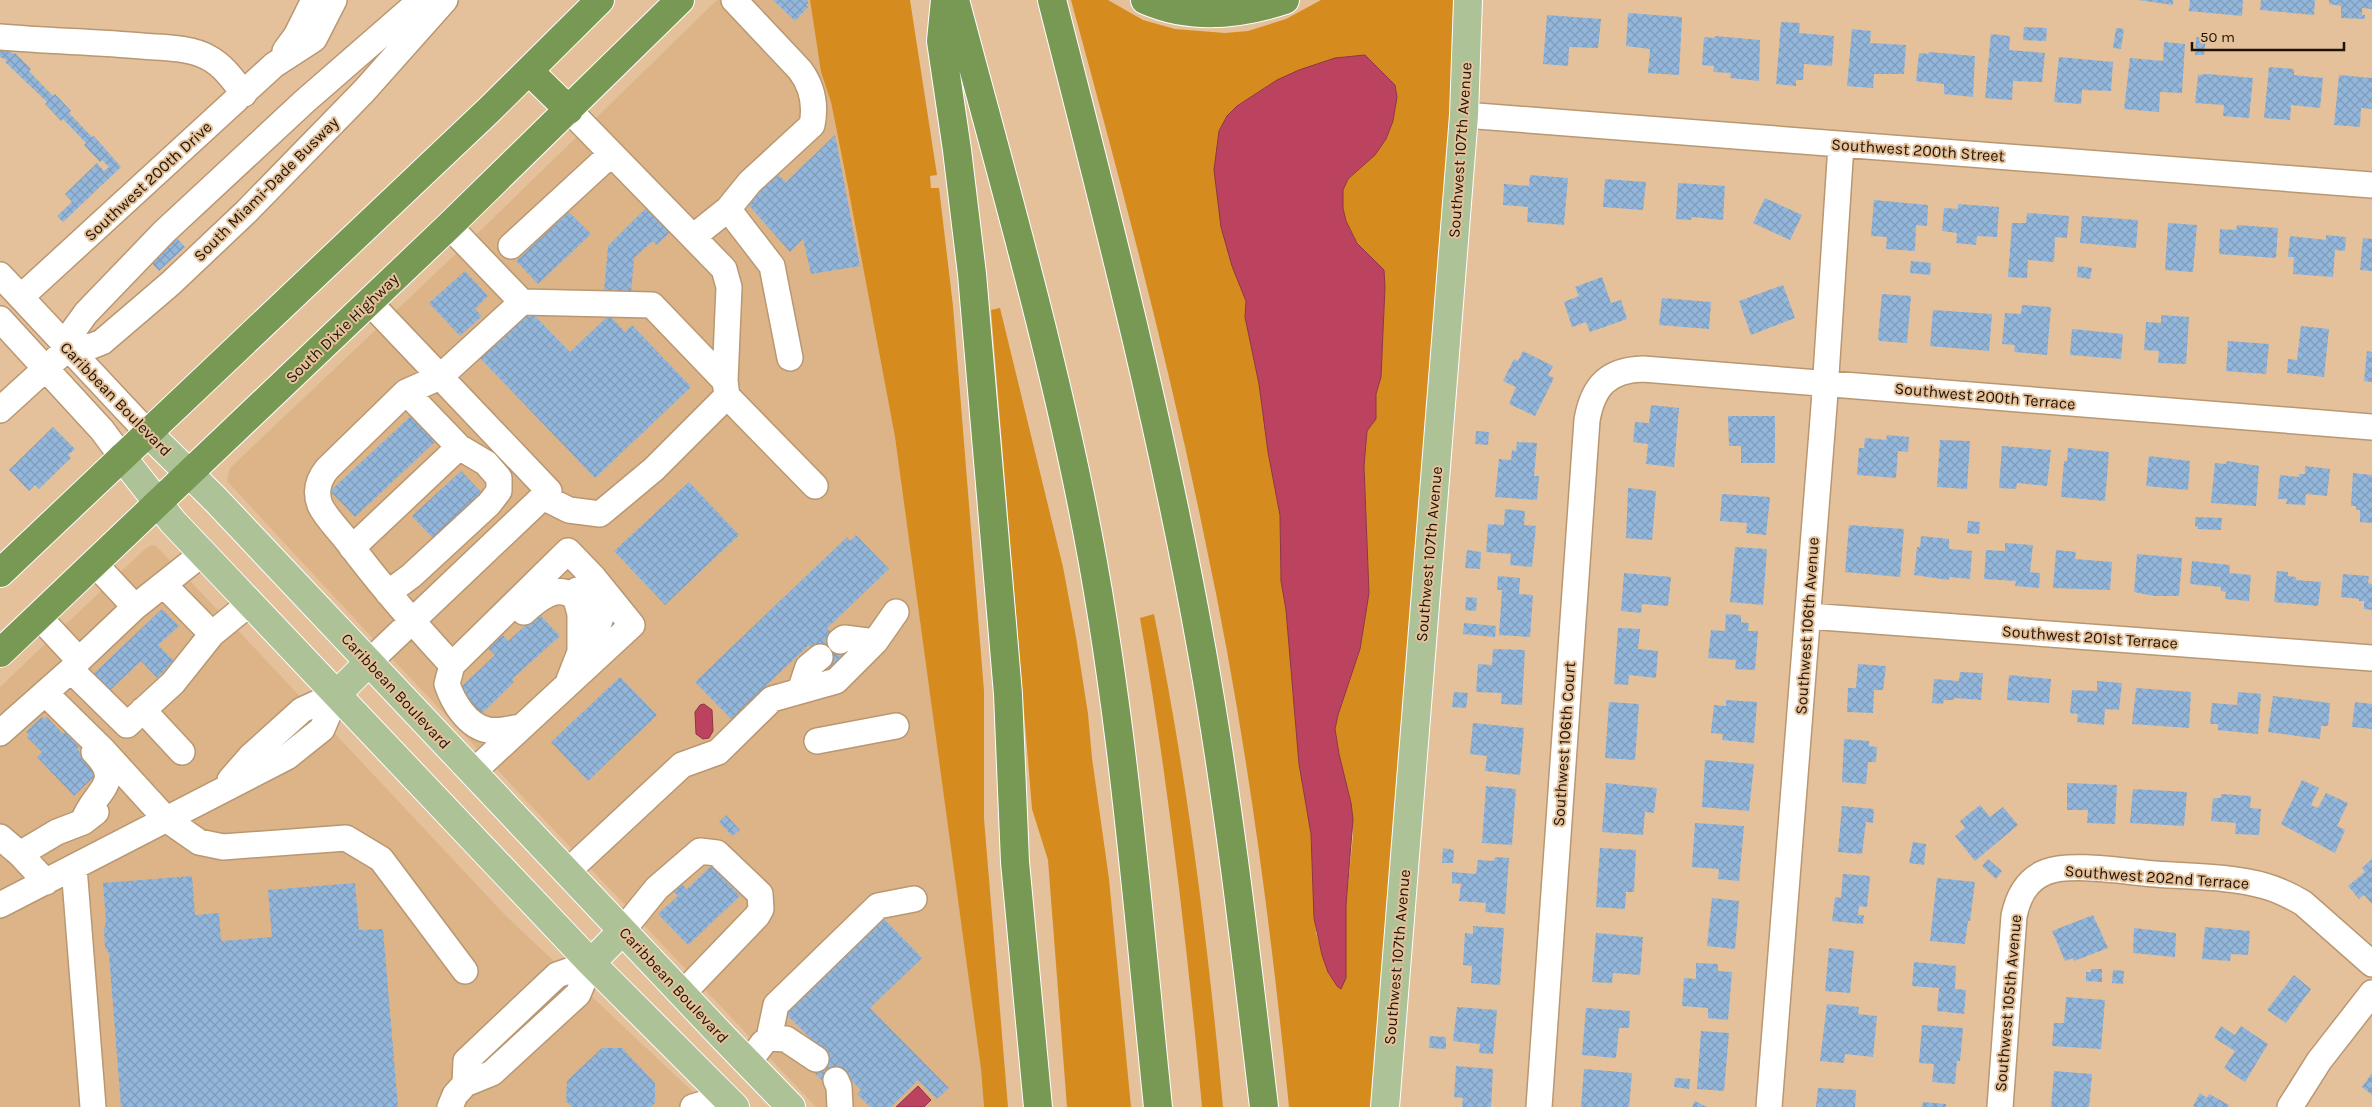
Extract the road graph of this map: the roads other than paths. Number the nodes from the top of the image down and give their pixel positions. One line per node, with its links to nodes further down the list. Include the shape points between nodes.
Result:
1 (300, 0): 16 (street, via 287,20)
2 (314, 0): 16 (street, via 296,36)
3 (334, 0): 16 (street, via 314,39)
4 (421, 0): 33 (street, via 305,101 153,243 78,323)
5 (445, 0): 33 (street, South Miami-Dade Busway, via 301,158 170,283 102,342)
6 (600, 0): 17 (highway)
7 (680, 0): 19 (highway, South Dixie Highway)
8 (734, 0): 24 (street, via 800,70 807,80 814,113 812,125 750,182)
9 (945, 0): 109 (highway, via 941,42 958,150 972,274 1008,694 1015,862)
10 (955, 0): 110 (highway, via 1042,334 1081,500 1097,586 1125,780)
11 (1052, 0): 111 (highway, via 1101,194 1188,575 1231,835)
12 (1145, 0): 13 (highway, via 1169,9 1217,14 1249,10)
13 (1285, 0)
14 (1468, 0): 20 (main road, Southwest 107th Avenue)
15 (0, 37): 18 (street, via 179,49 210,58)
16 (274, 65): 18 (street, Southwest 200th Drive)
17 (529, 71): 19 (highway); 43 (highway)
18 (244, 94): 29 (street, Southwest 200th Drive)
19 (569, 110): 22 (street); 25 (highway, South Dixie Highway)
20 (1464, 115): 21 (street, Southwest 200th Street); 112 (main road, Southwest 107th Avenue)
21 (1841, 145): 23 (street, Southwest 200th Street); 37 (street, Southwest 106th Avenue)
22 (611, 154): 26 (street); 27 (street)
23 (2372, 185)
24 (728, 209): 26 (street); 34 (street, via 772,266)
25 (449, 226): 30 (highway, South Dixie Highway); 31 (street)
26 (693, 237): 39 (street, via 721,263 728,281)
27 (511, 246)
28 (0, 275): 29 (street, Caribbean Boulevard)
29 (21, 297): 33 (street, Caribbean Boulevard)
30 (369, 302): 36 (street); 46 (highway, South Dixie Highway)
31 (522, 302): 36 (street); 39 (street, via 652,305)
32 (0, 320): 35 (street, Caribbean Boulevard)
33 (67, 349): 35 (street); 43 (street, Caribbean Boulevard)
34 (790, 358)
35 (45, 370): 41 (street); 45 (street, Caribbean Boulevard, via 102,430)
36 (440, 377): 40 (street); 48 (street, via 549,490)
37 (1826, 383): 38 (street, Southwest 200th Terrace, via 1643,369 1620,372); 42 (street, Southwest 200th Terrace); 59 (street, Southwest 106th Avenue)
38 (1602, 384): 113 (street, Southwest 106th Court, via 1595,393 1587,420)
39 (726, 389): 47 (street); 48 (street, via 654,469 600,514 569,510)
40 (406, 392): 44 (street); 50 (street, via 327,469 319,481 321,506)
41 (0, 410)
42 (2372, 427)
43 (148, 433): 45 (highway); 46 (main road, Caribbean Boulevard)
44 (459, 448): 50 (street); 55 (street, via 486,463 499,478 499,491 411,576)
45 (122, 457): 49 (main road, Caribbean Boulevard); 53 (highway)
46 (189, 474): 49 (highway, South Dixie Highway); 69 (main road, Caribbean Boulevard)
47 (815, 486)
48 (543, 497): 61 (street)
49 (158, 503): 51 (main road, Caribbean Boulevard); 52 (highway, South Dixie Highway)
50 (352, 548): 55 (street)
51 (203, 553): 54 (street); 56 (main road, Caribbean Boulevard)
52 (95, 564): 57 (street); 60 (highway, South Dixie Highway)
53 (0, 573)
54 (164, 584): 57 (street); 62 (street)
55 (388, 593): 61 (street)
56 (250, 603): 62 (street); 73 (main road, Caribbean Boulevard)
57 (135, 607): 70 (street)
58 (896, 612): 64 (street)
59 (1808, 616): 68 (street, Southwest 201st Terrace); 114 (street, Southwest 106th Avenue)
60 (39, 617): 65 (highway, South Dixie Highway); 70 (street)
61 (413, 622): 67 (street); 69 (street)
62 (212, 634): 75 (street, via 173,683)
63 (840, 641): 64 (street, via 844,638)
64 (875, 642): 72 (street, via 836,681)
65 (0, 653)
66 (820, 657): 72 (street, via 808,667)
67 (459, 658): 71 (street, via 489,644 541,597 557,592 573,596 578,602 580,652); 71 (street, via 568,551 632,625); 77 (street, via 447,684 451,696 467,718 486,730)
68 (2372, 658)
69 (369, 662): 73 (main road); 81 (main road, Caribbean Boulevard)
70 (75, 665): 74 (street); 75 (street, via 127,725)
71 (566, 687): 77 (street)
72 (800, 691): 88 (street, via 772,699 718,752 682,765)
73 (337, 694): 83 (street, via 322,729 287,757); 94 (main road, Caribbean Boulevard)
74 (52, 700): 78 (street); 82 (street); 84 (street, via 62,720 108,770 103,791 86,811)
75 (143, 710): 80 (street)
76 (896, 726): 79 (street)
77 (520, 728): 81 (street)
78 (0, 733)
79 (817, 741)
80 (182, 752)
81 (473, 772): 88 (main road, Caribbean Boulevard)
82 (131, 780): 83 (street); 84 (street)
83 (166, 819): 87 (street); 96 (street, via 199,842 222,847 346,838 381,859)
84 (82, 822): 86 (street, via 57,832)
85 (0, 837): 86 (street)
86 (20, 854): 90 (street)
87 (74, 867): 90 (street); 105 (street)
88 (567, 872): 93 (main road, Caribbean Boulevard)
89 (2037, 877): 95 (street, Southwest 202nd Terrace, via 2071,868 2264,886 2303,903); 115 (street, Southwest 105th Avenue, via 2022,892 2014,916)
90 (46, 882): 92 (street)
91 (914, 900): 99 (street, via 878,906 776,1005)
92 (0, 906)
93 (622, 930): 94 (main road); 98 (main road, Caribbean Boulevard); 98 (street, via 657,888 700,851 717,853 760,894 762,909 758,916)
94 (591, 963): 103 (street, via 578,994 492,1073); 104 (main road, Caribbean Boulevard)
95 (2372, 964)
96 (465, 971)
97 (2372, 993): 116 (street, via 2319,1061)
98 (682, 994): 101 (main road, Caribbean Boulevard)
99 (769, 1038): 100 (street, via 786,1039); 101 (street)
100 (816, 1058)
101 (748, 1063): 104 (main road); 107 (main road, Caribbean Boulevard)
102 (836, 1080): 108 (street)
103 (459, 1098)
104 (727, 1104): 106 (street)
105 (93, 1107)
106 (693, 1107)
107 (792, 1107)
108 (840, 1107)
109 (1038, 1107)
110 (1158, 1107)
111 (1264, 1107)
112 (1385, 1107)
113 (1538, 1107)
114 (1769, 1107)
115 (2000, 1107)
116 (2290, 1107)

